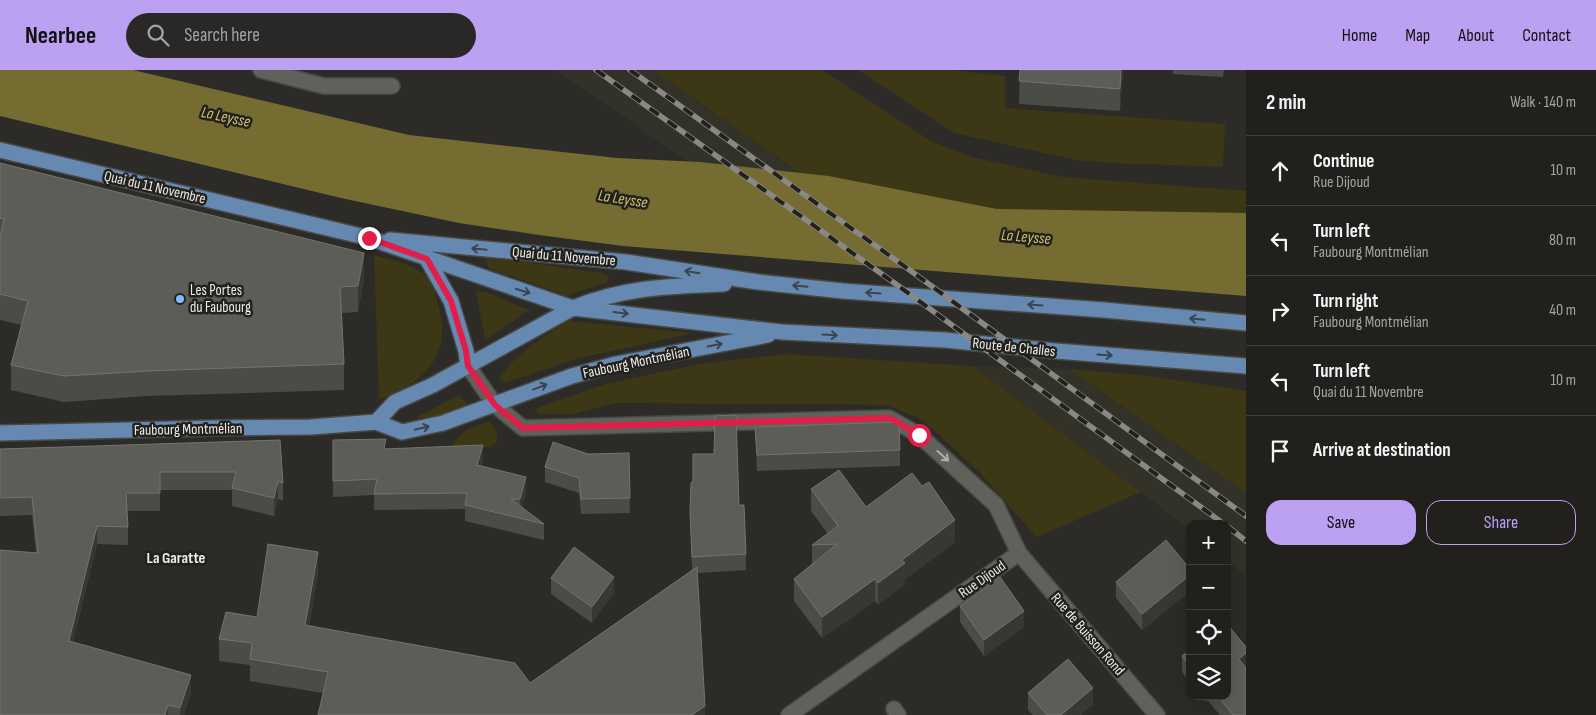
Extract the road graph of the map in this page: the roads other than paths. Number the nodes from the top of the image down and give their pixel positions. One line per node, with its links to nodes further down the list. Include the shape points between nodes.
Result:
1 (261, 70): 2 (street, via 324,86)
2 (392, 86)
3 (0, 150): 4 (main road, Quai du 11 Novembre)
4 (369, 238): 5 (main road, Quai du 11 Novembre); 6 (main road, Quai du 11 Novembre, one-way to 4, via 626,262)
5 (427, 259): 7 (main road, Quai du 11 Novembre, one-way to 7); 10 (main road, via 451,301)
6 (758, 282): 7 (main road, Quai du 11 Novembre, via 654,287 596,298); 8 (main road, Quai du 11 Novembre, one-way to 6)
7 (573, 308): 9 (main road, Quai du 11 Novembre, one-way to 9); 10 (main road)
8 (1246, 323)
9 (782, 332): 11 (main road, Route de Challes, one-way to 11, via 945,340); 12 (main road, Faubourg Montmélian, one-way to 9, via 572,376 616,364)
10 (468, 366): 12 (street); 13 (main road, via 396,402)
11 (1246, 366)
12 (495, 405): 13 (main road, Faubourg Montmélian, one-way to 12, via 402,432 442,423); 15 (street, Rue Dijoud, one-way to 15, via 523,428 890,418 919,435 996,505)
13 (376, 422): 14 (main road, Faubourg Montmélian, via 311,427)
14 (0, 433)
15 (1018, 553): 16 (street, Rue Dijoud); 17 (street, Rue de Buisson Rond)
16 (790, 715)
17 (1157, 715)

